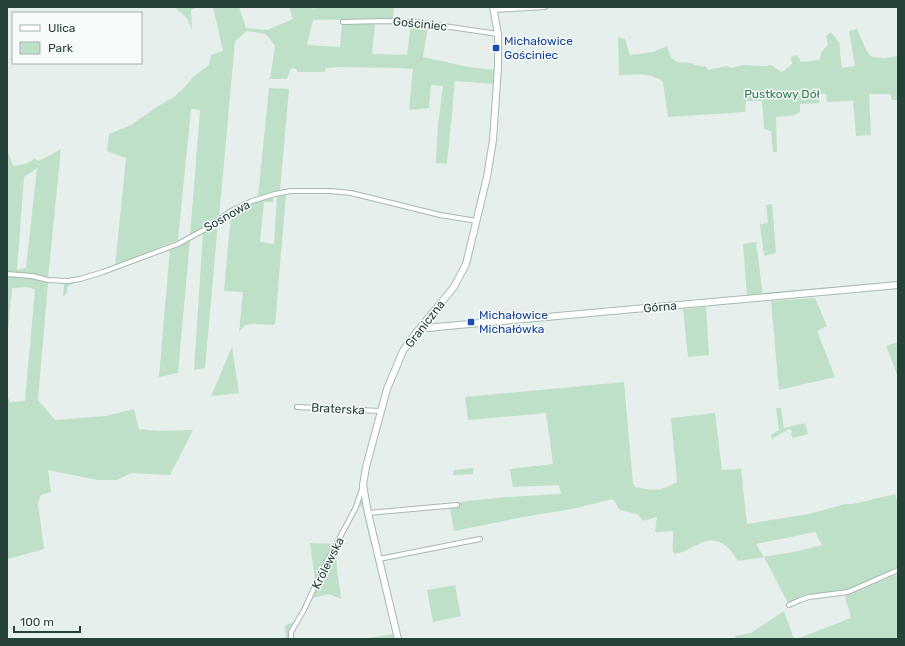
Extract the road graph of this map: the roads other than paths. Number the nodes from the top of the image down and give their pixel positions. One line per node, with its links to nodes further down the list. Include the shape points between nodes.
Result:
1 (545, 7): 2 (street)
2 (494, 8): 4 (street, Graniczna)
3 (343, 22): 4 (street, Gościniec, via 416,22)
4 (498, 34): 5 (street, Graniczna, via 492,140)
5 (477, 221): 6 (street, Sosnowa, via 351,194 330,191 291,192 252,201 178,244 80,279 68,281); 8 (street, Graniczna, via 466,264 454,287)
6 (7, 274)
7 (898, 285): 8 (street, Górna, via 429,328)
8 (422, 326): 10 (street, Graniczna, via 394,368)
9 (297, 407): 10 (street, Braterska)
10 (380, 411): 11 (street, Graniczna)
11 (363, 485): 13 (street, Graniczna); 18 (street, Królewska, via 356,508 291,632)
12 (457, 504): 13 (street)
13 (368, 513): 15 (street, Graniczna)
14 (480, 539): 15 (street)
15 (379, 560): 19 (street, Graniczna)
16 (898, 570): 17 (street, via 848,592 809,597)
17 (789, 606)
18 (291, 639)
19 (398, 639)

